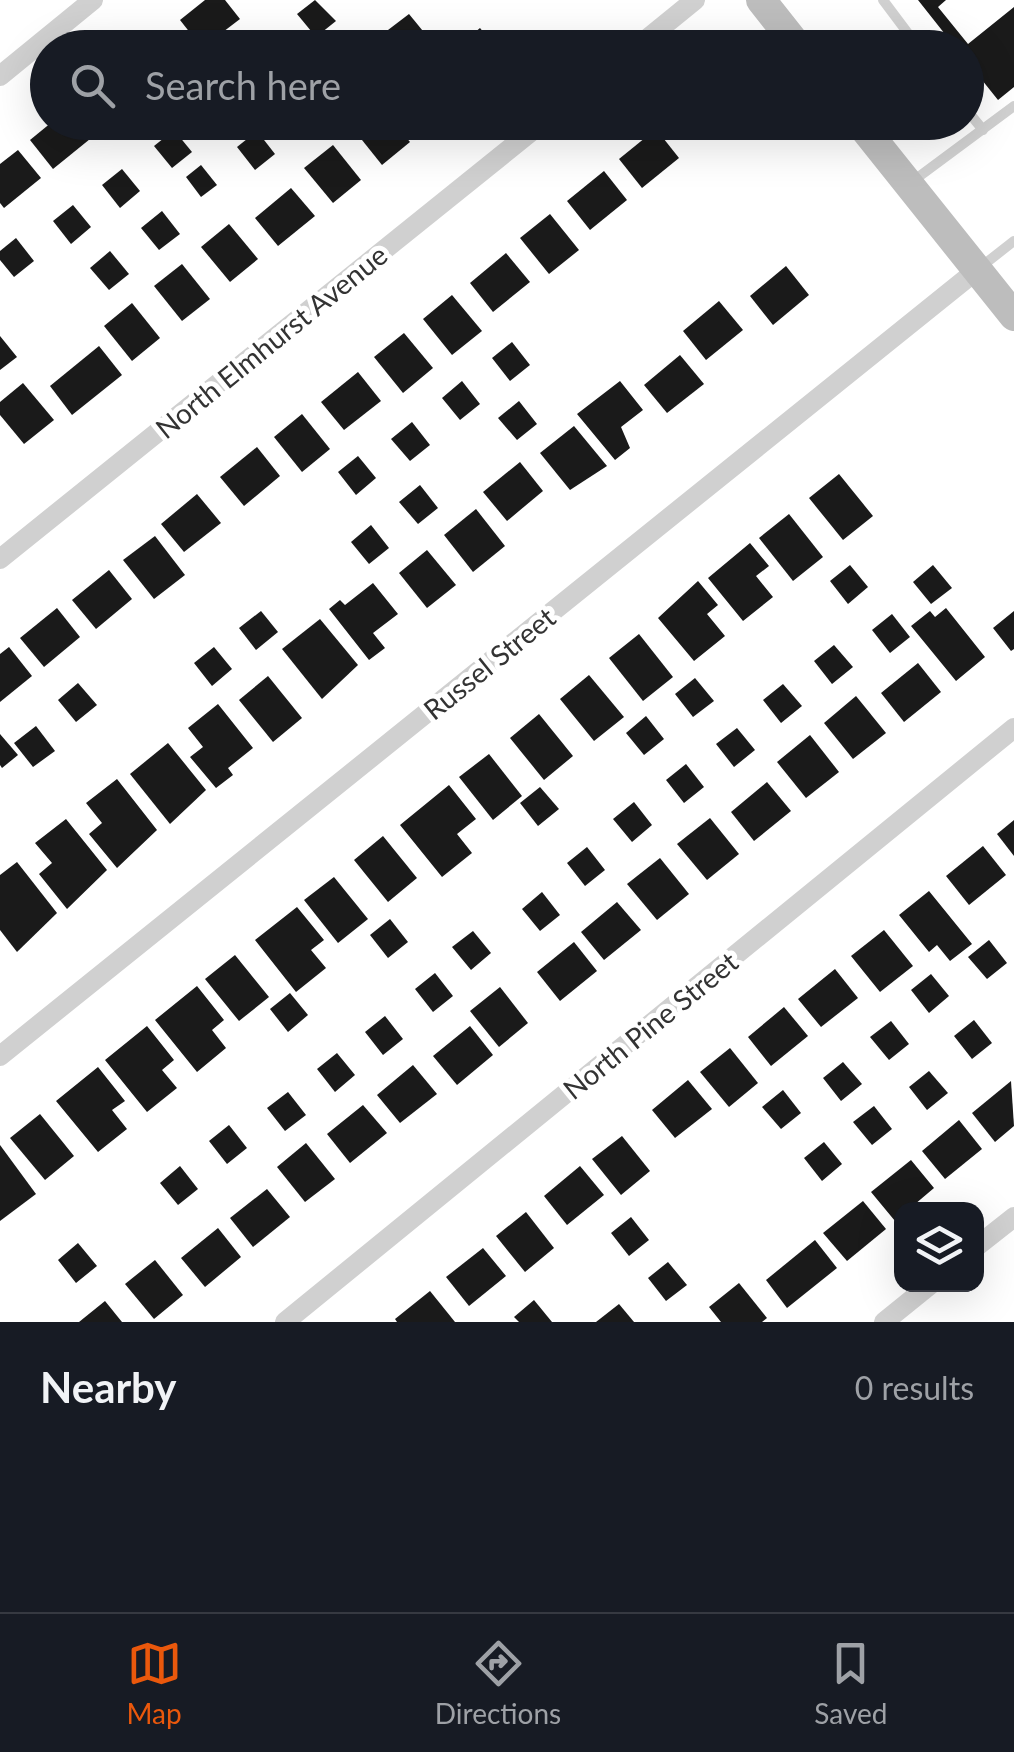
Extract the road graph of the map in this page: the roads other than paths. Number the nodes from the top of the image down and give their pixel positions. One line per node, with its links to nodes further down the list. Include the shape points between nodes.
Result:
1 (93, 0): 5 (street)
2 (695, 0): 6 (street)
3 (761, 0): 7 (main road)
4 (883, 0): 8 (lane)
5 (56, 30)
6 (658, 30)
7 (785, 30)
8 (906, 30)
9 (30, 51): 10 (street)
10 (0, 76)
11 (1014, 106): 12 (lane)
12 (984, 129)
13 (521, 140): 20 (street, North Elmhurst Avenue)
14 (873, 140): 16 (main road)
15 (970, 140): 16 (lane)
16 (909, 185): 18 (main road)
17 (1014, 241): 18 (lane)
18 (977, 270): 19 (main road); 22 (street, Russel Street)
19 (1014, 316)
20 (0, 558)
21 (1014, 728): 26 (street, North Pine Street)
22 (0, 1056)
23 (1014, 1217): 24 (street)
24 (984, 1241)
25 (921, 1292): 27 (street)
26 (285, 1322)
27 (884, 1322)

